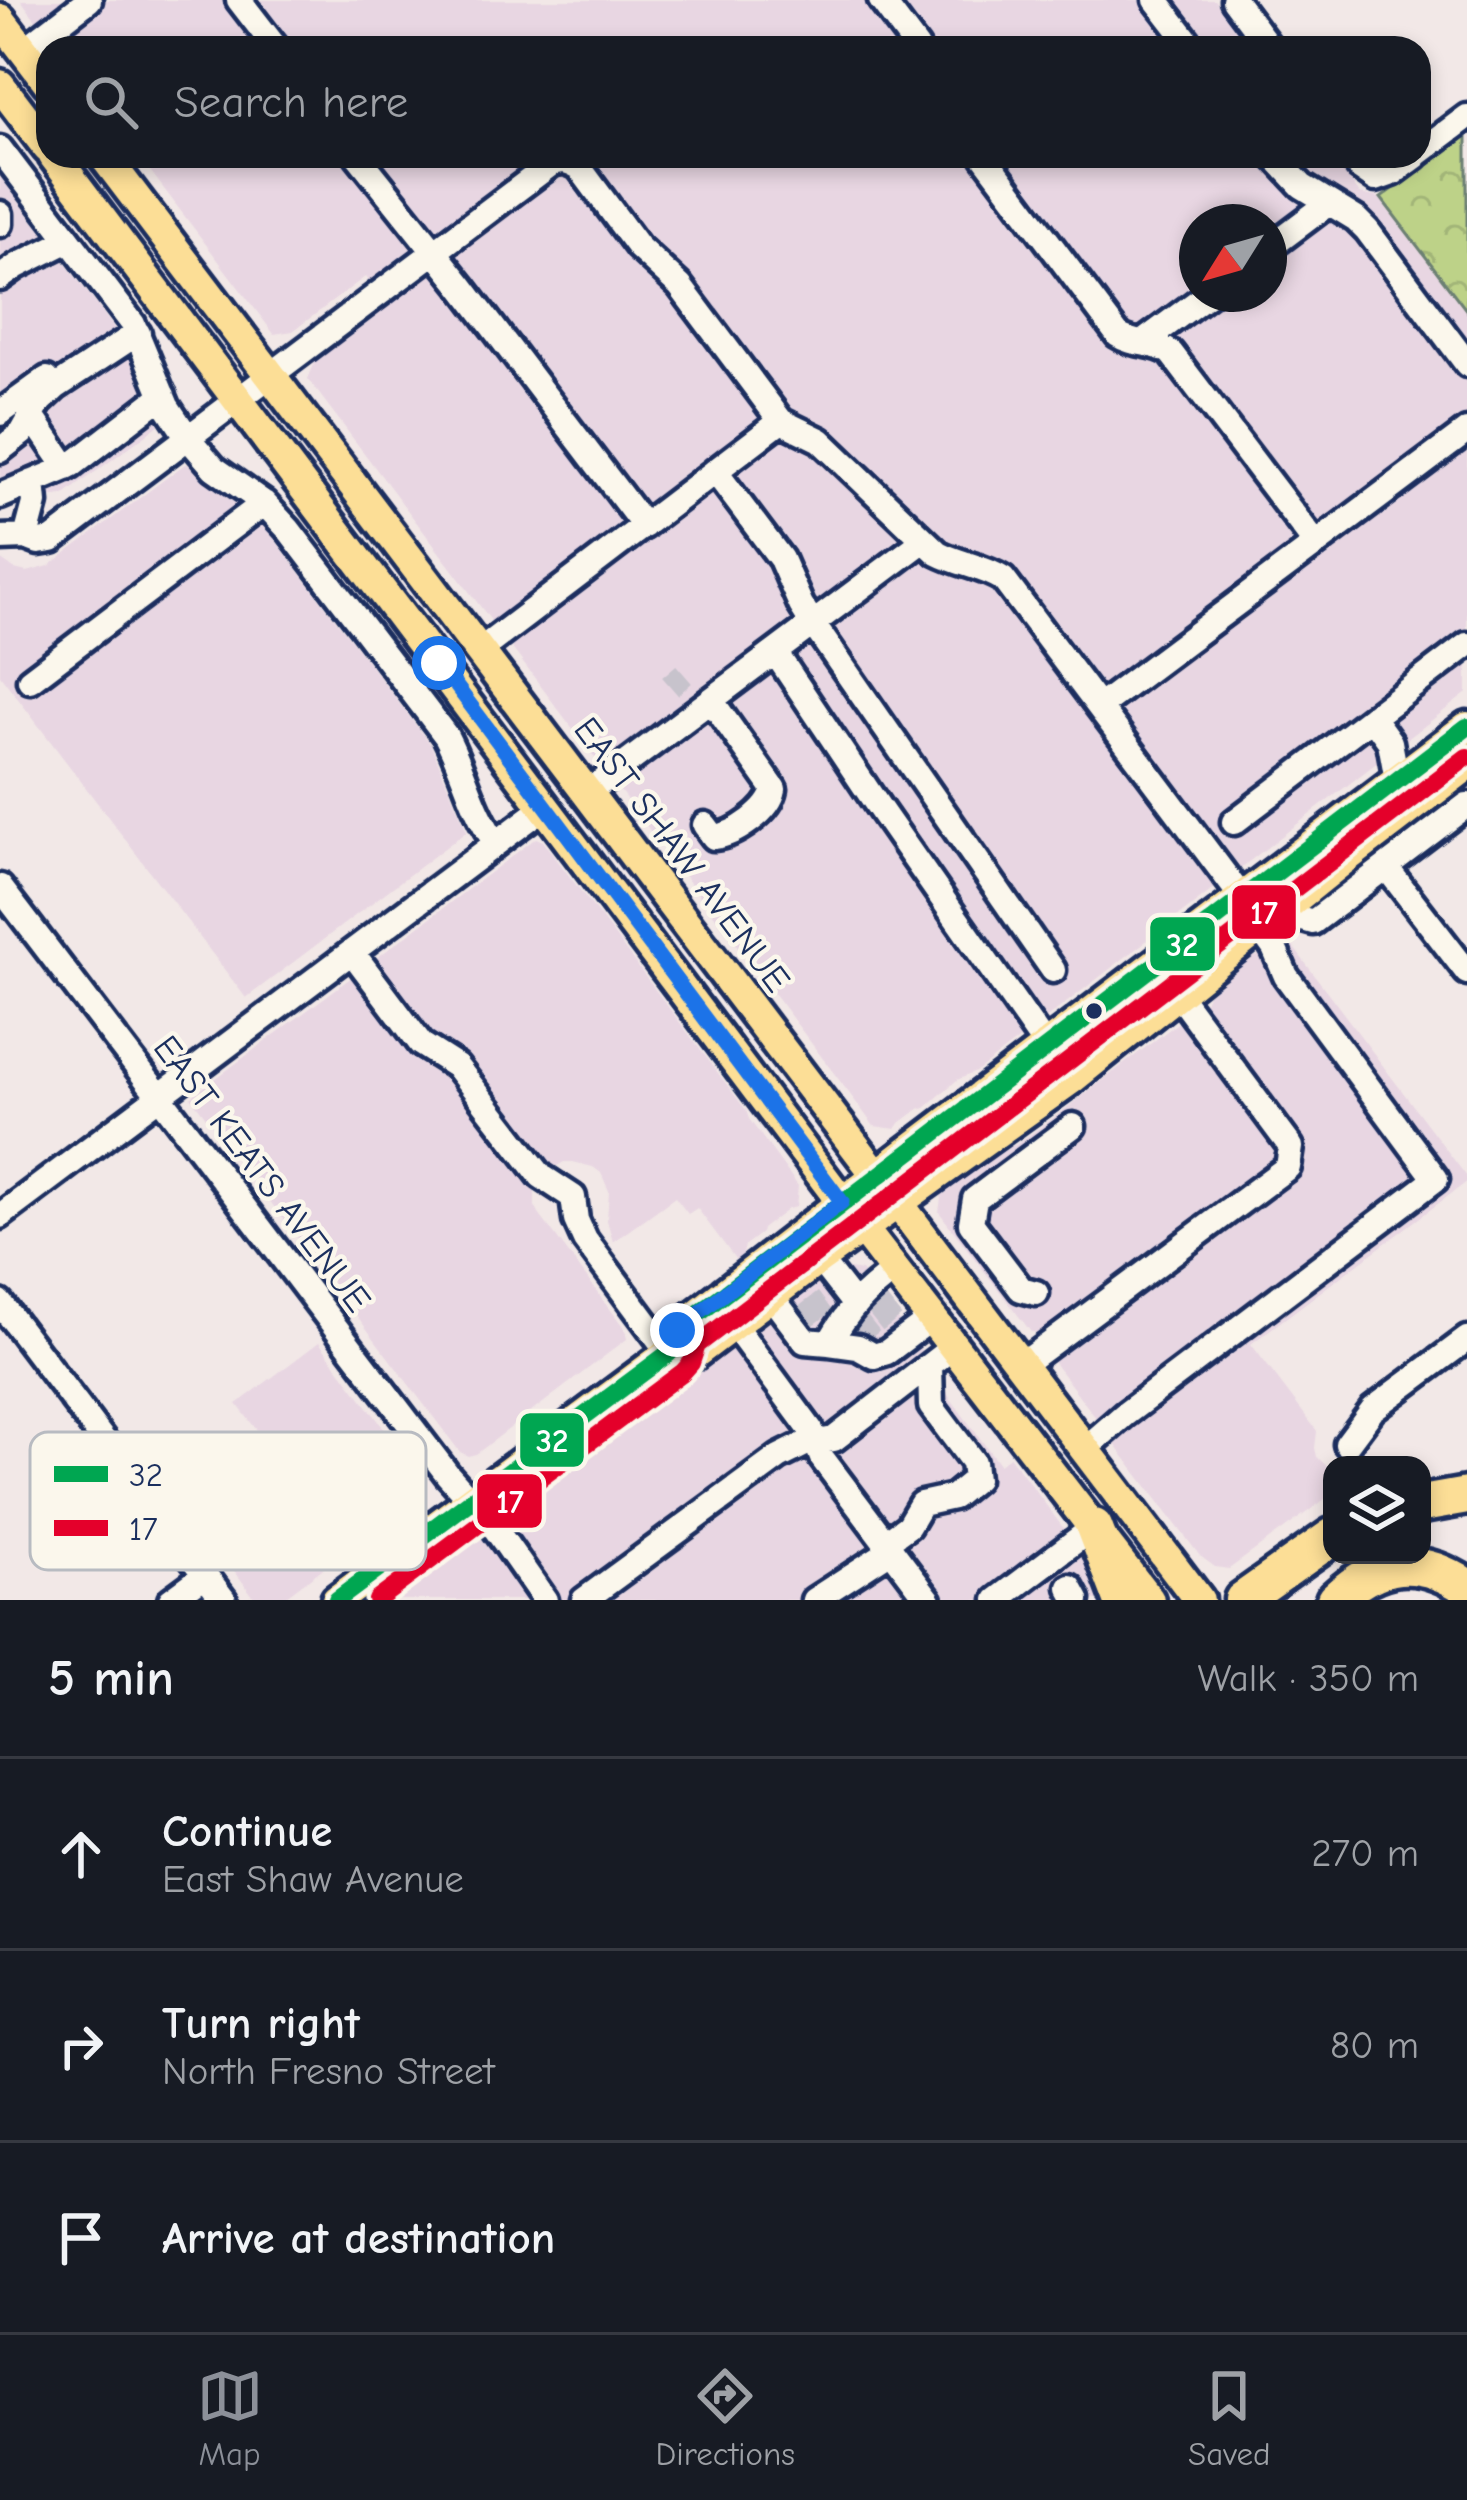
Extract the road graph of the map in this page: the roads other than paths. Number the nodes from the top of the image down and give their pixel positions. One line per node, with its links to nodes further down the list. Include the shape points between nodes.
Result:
1 (89, 0): 7 (street)
2 (239, 0): 8 (street)
3 (881, 0): 9 (street)
4 (1156, 0): 10 (street)
5 (1234, 0): 11 (street)
6 (0, 19): 13 (main road)
7 (42, 36)
8 (267, 36)
9 (908, 36)
10 (1184, 36)
11 (1261, 36)
12 (36, 41): 13 (street)
13 (24, 50): 14 (main road)
14 (36, 66)
15 (0, 85): 17 (main road)
16 (1467, 117): 18 (street)
17 (36, 132)
18 (1431, 144)
19 (2, 156): 33 (street)
20 (63, 168): 42 (main road)
21 (113, 168): 40 (main road, EAST SHAW AVENUE)
22 (368, 168): 34 (street)
23 (546, 168): 34 (street)
24 (579, 168): 45 (street)
25 (993, 168): 38 (street, via 1118,335)
26 (1285, 168): 29 (street)
27 (1360, 168): 28 (street, via 1376,178)
28 (1400, 168)
29 (1328, 203): 32 (street); 39 (street, via 1366,230)
30 (0, 214): 31 (street)
31 (0, 224)
32 (1287, 234)
33 (69, 240): 35 (street); 37 (street)
34 (434, 251): 40 (street); 54 (street)
35 (0, 278)
36 (1184, 312): 38 (street)
37 (132, 324): 41 (street); 43 (street); 44 (street, via 39,403)
38 (1142, 343): 57 (street, via 1172,353)
39 (1467, 364)
40 (270, 375): 42 (street); 60 (main road, EAST SHAW AVENUE)
41 (163, 395): 47 (street); 49 (street)
42 (238, 399): 47 (street); 62 (main road)
43 (0, 413)
44 (33, 418): 48 (street); 49 (street)
45 (782, 421): 50 (street); 56 (street, via 820,440)
46 (1467, 431): 57 (street)
47 (188, 438): 53 (street); 55 (street, via 52,540)
48 (0, 450)
49 (68, 468): 51 (street)
50 (715, 472): 54 (street); 58 (street, via 781,559)
51 (33, 482): 52 (street); 55 (street, via 35,503)
52 (0, 496)
53 (264, 503): 63 (street); 75 (street, via 446,736)
54 (644, 526): 60 (street)
55 (13, 537)
56 (922, 541): 58 (street); 65 (street, via 1003,579)
57 (1316, 544): 65 (street)
58 (813, 624): 61 (street); 82 (street)
59 (1467, 645): 66 (street)
60 (479, 651): 70 (main road, EAST SHAW AVENUE)
61 (775, 652): 64 (street); 85 (street)
62 (439, 663): 70 (main road, via 505,718 554,782); 72 (main road)
63 (30, 680)
64 (711, 700): 70 (street); 74 (street, via 774,789 769,804 729,835 714,837)
65 (1100, 706): 78 (street)
66 (1372, 717): 69 (street, via 1390,742); 73 (street)
67 (1467, 727): 69 (main road)
68 (1467, 765): 80 (main road)
69 (1396, 780): 78 (main road)
70 (586, 793): 79 (main road, EAST SHAW AVENUE)
71 (1467, 805): 76 (street)
72 (546, 806): 75 (street); 79 (main road, via 572,808 622,871); 89 (main road)
73 (1234, 822)
74 (705, 825)
75 (496, 843): 81 (street)
76 (1386, 867): 80 (street, via 1313,922); 83 (street)
77 (0, 887): 86 (street, EAST KEATS AVENUE)
78 (1243, 899): 84 (main road, via 1235,924 1177,975); 85 (main road)
79 (678, 912): 88 (main road, EAST SHAW AVENUE)
80 (1268, 920): 84 (main road); 113 (street, via 1286,976 1436,1179)
81 (352, 952): 86 (street); 103 (street, via 421,1044 457,1067 541,1176 572,1197 586,1240)
82 (1053, 970)
83 (1467, 972)
84 (1177, 993): 90 (main road); 105 (street, via 1291,1147 1288,1167)
85 (1046, 1047): 88 (main road)
86 (158, 1097): 91 (street); 109 (street, EAST KEATS AVENUE)
87 (1073, 1126): 95 (street, via 975,1199 971,1223 1021,1288)
88 (879, 1174): 89 (main road); 90 (main road, EAST SHAW AVENUE)
89 (842, 1202): 92 (main road); 103 (main road, via 677,1330)
90 (900, 1203): 92 (main road); 105 (main road, EAST SHAW AVENUE)
91 (0, 1216)
92 (864, 1228): 93 (main road); 94 (main road)
93 (820, 1259): 96 (main road); 98 (street)
94 (896, 1270): 98 (street); 99 (main road)
95 (1036, 1293)
96 (770, 1296): 100 (main road); 101 (street)
97 (0, 1303): 108 (street)
98 (853, 1303): 101 (street)
99 (932, 1318): 101 (street, via 874,1356); 104 (main road)
100 (733, 1324): 103 (main road, via 694,1354); 110 (street)
101 (808, 1329)
102 (1467, 1339): 111 (street, via 1373,1409)
103 (669, 1353): 115 (main road)
104 (942, 1356): 106 (street); 107 (street); 117 (main road)
105 (1023, 1364): 113 (main road, EAST SHAW AVENUE)
106 (890, 1396): 107 (street); 110 (street)
107 (931, 1406): 120 (street, via 976,1468 975,1479 953,1497 921,1504)
108 (98, 1432)
109 (415, 1432)
110 (817, 1444): 120 (street); 129 (street, via 779,1456)
111 (1347, 1444)
112 (426, 1446): 115 (street, EAST KEATS AVENUE)
113 (1086, 1448): 135 (main road, EAST SHAW AVENUE)
114 (1467, 1496): 116 (highway)
115 (471, 1501): 118 (main road); 128 (street, EAST KEATS AVENUE)
116 (1431, 1502)
117 (1094, 1527): 132 (street); 133 (highway); 134 (main road)
118 (426, 1538)
119 (1323, 1543): 136 (highway)
120 (888, 1546): 130 (street); 131 (street)
121 (202, 1570): 123 (street)
122 (387, 1570): 125 (main road)
123 (205, 1574): 126 (street); 127 (street)
124 (1467, 1587): 137 (highway, via 1436,1571 1393,1566)
125 (358, 1594)
126 (171, 1600)
127 (224, 1600)
128 (545, 1600)
129 (584, 1600)
130 (814, 1600)
131 (929, 1600)
132 (997, 1600)
133 (1122, 1600)
134 (1149, 1600)
135 (1199, 1600)
136 (1243, 1600)
137 (1335, 1600)

